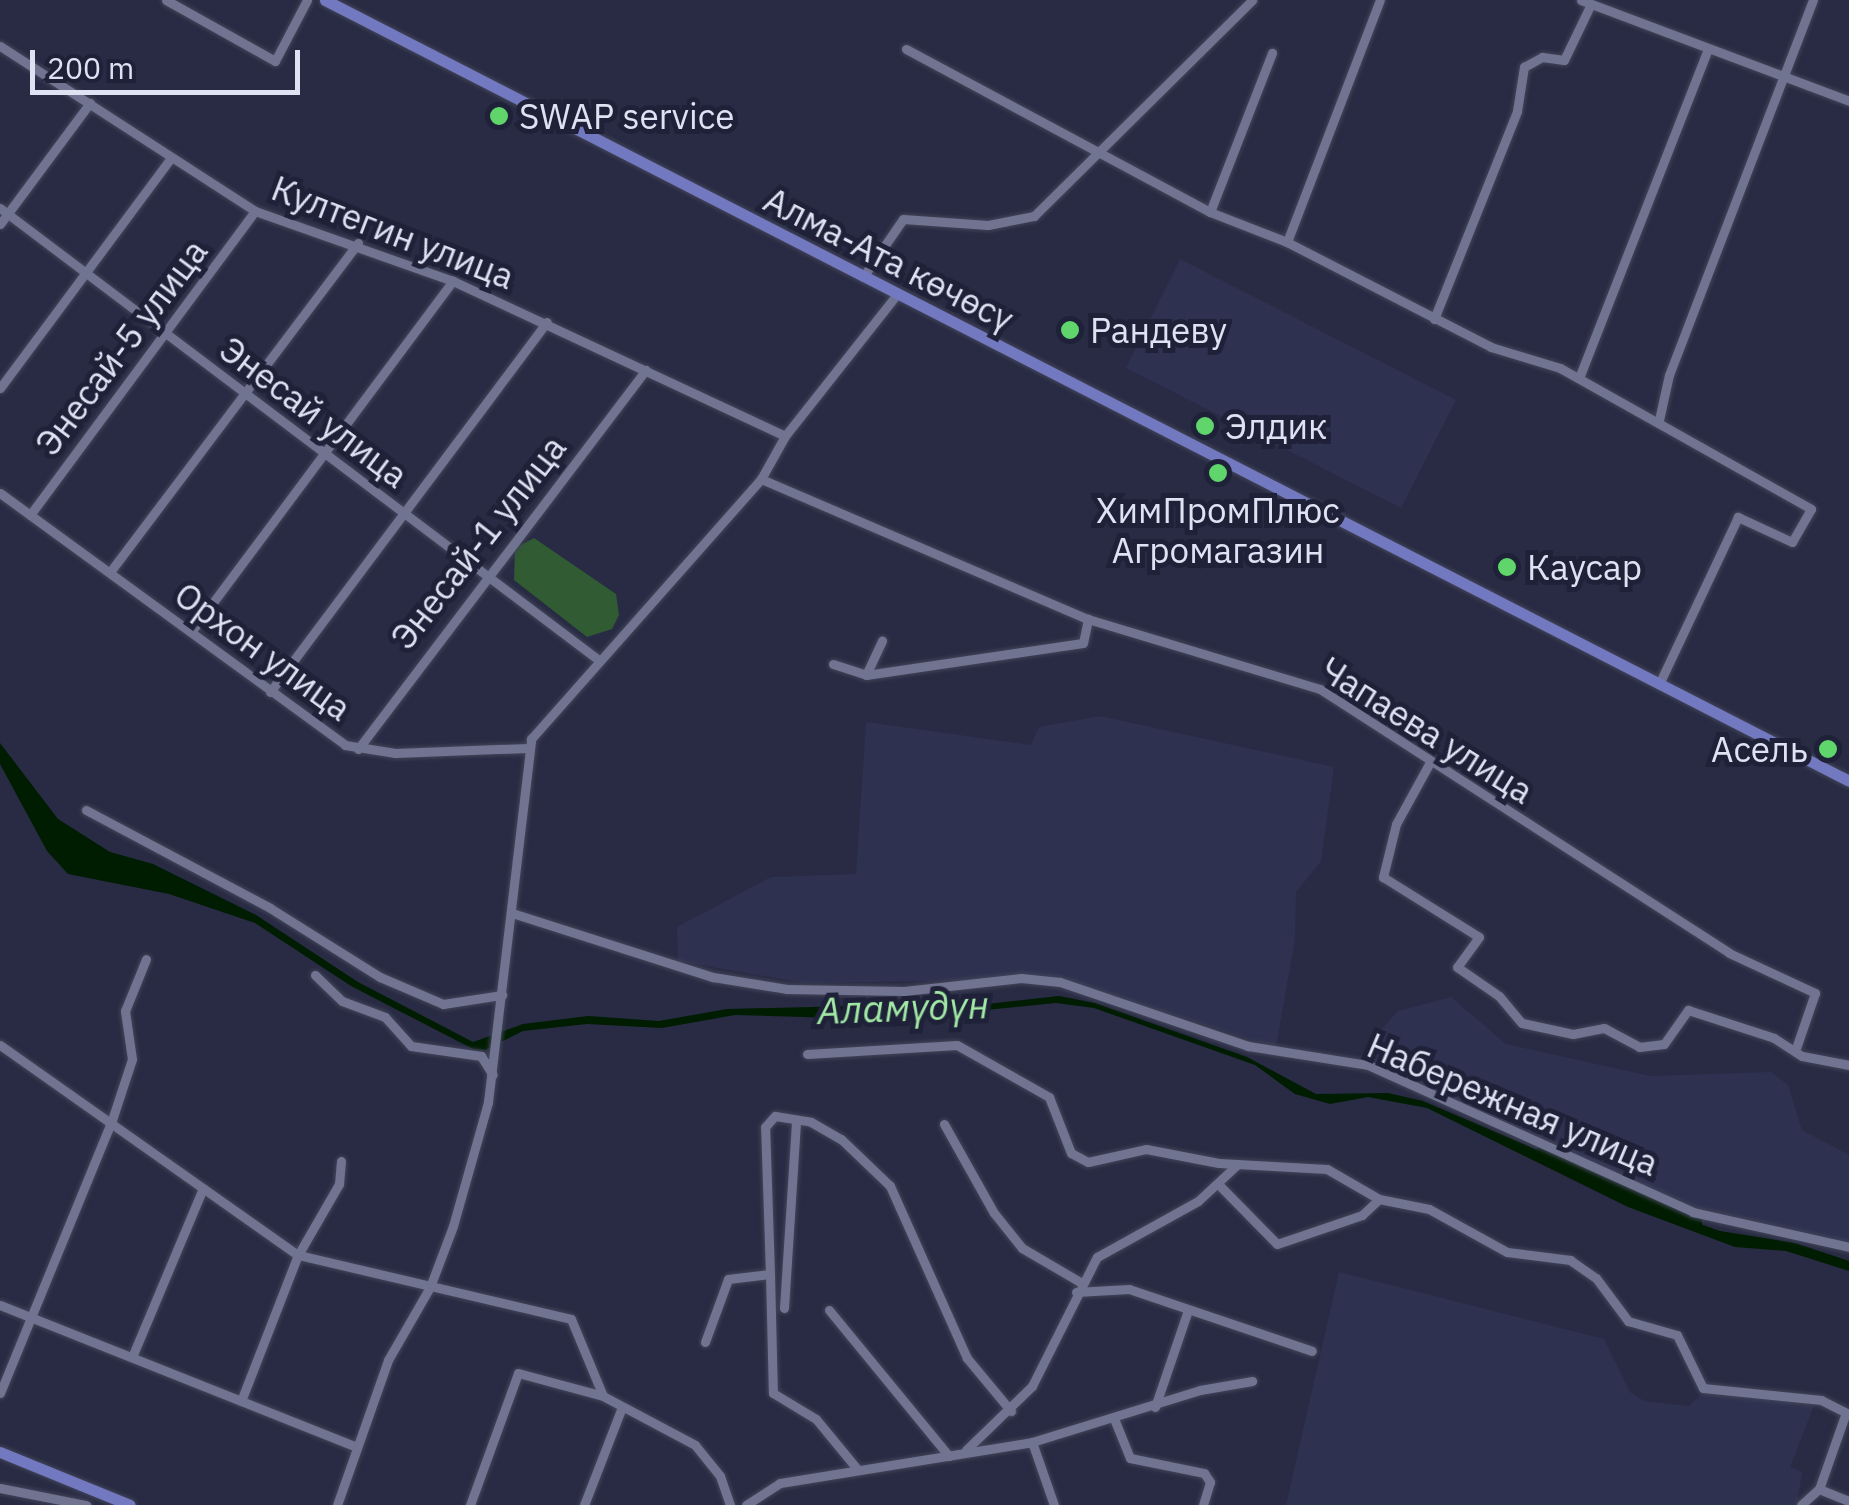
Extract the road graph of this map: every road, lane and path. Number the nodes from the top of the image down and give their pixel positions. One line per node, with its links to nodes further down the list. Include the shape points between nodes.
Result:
1 (166, 0): 2 (street, via 275,61)
2 (308, 0)
3 (324, 0): 24 (main road, Алма-Ата көчөсү)
4 (1252, 0): 15 (street)
5 (1380, 0): 21 (street)
6 (1813, 0): 12 (street)
7 (1586, 2): 9 (street); 27 (street, via 1564,60 1542,57 1524,67 1517,111)
8 (906, 49): 15 (street)
9 (1708, 50): 12 (street); 31 (street)
10 (2, 51): 14 (street, Култегин улица)
11 (1272, 54): 19 (street)
12 (1788, 79): 13 (street); 34 (street, via 1669,374)
13 (1849, 101)
14 (90, 103): 16 (street, Култегин улица); 17 (street)
15 (1095, 154): 19 (street); 24 (street, via 1018,224 903,219)
16 (172, 158): 18 (street, Култегин улица); 23 (street)
17 (4, 211): 20 (street); 23 (street, Энесай улица)
18 (256, 211): 22 (street, Култегин улица); 29 (street, Энесай-5 улица)
19 (1210, 212): 21 (street)
20 (0, 224)
21 (1287, 242): 27 (street)
22 (358, 243): 25 (street, Култегин улица); 33 (street)
23 (86, 274): 29 (street, Энесай улица); 32 (street)
24 (863, 277): 26 (main road, Алма-Ата көчөсү)
25 (452, 281): 28 (street, Култегин улица); 36 (street)
26 (897, 294): 35 (street); 49 (main road, Алма-Ата көчөсү)
27 (1434, 319): 31 (street)
28 (547, 322): 30 (street, Култегин улица); 40 (street)
29 (166, 334): 33 (street, Энесай улица); 39 (street, Энесай-5 улица)
30 (646, 370): 35 (street, Култегин улица); 42 (street, Энесай-1 улица)
31 (1579, 378): 34 (street)
32 (0, 388)
33 (246, 395): 36 (street, Энесай улица); 41 (street)
34 (1659, 420): 49 (street, via 1810,510 1792,542 1738,516)
35 (784, 436): 37 (street)
36 (324, 454): 40 (street, Энесай улица); 44 (street)
37 (761, 479): 43 (street, Чапаева улица); 46 (street)
38 (0, 493): 39 (street, Орхон улица)
39 (30, 515): 41 (street, Орхон улица)
40 (404, 515): 42 (street, Энесай улица); 50 (street)
41 (110, 572): 44 (street, Орхон улица)
42 (486, 576): 46 (street, Энесай улица); 52 (street, Энесай-1 улица)
43 (1088, 618): 48 (street, via 1083,643); 53 (street, Чапаева улица, via 1320,689)
44 (191, 632): 50 (street, Орхон улица)
45 (882, 641): 48 (street)
46 (596, 658): 51 (street)
47 (833, 664): 48 (street)
48 (866, 676)
49 (1659, 684): 54 (main road, Алма-Ата көчөсү)
50 (270, 692): 52 (street, Орхон улица)
51 (528, 748): 52 (street, Орхон улица); 56 (street)
52 (358, 749)
53 (1429, 764): 61 (street, Чапаева улица, via 1729,952 1815,993); 61 (street, via 1396,824 1384,878 1478,938 1458,967 1499,996 1522,1023 1573,1034 1604,1028 1640,1047 1664,1044 1688,1010 1774,1038)
54 (1849, 781)
55 (86, 810): 59 (street, via 270,908 380,977 442,1004)
56 (512, 912): 59 (street); 73 (street, Набережная улица, via 714,978 787,989 1060,982 1248,1046 1368,1065 1693,1212)
57 (146, 960): 66 (street, via 125,1011 132,1058)
58 (315, 975): 64 (street, via 342,1002 385,1018 411,1046 480,1056)
59 (502, 995): 64 (street)
60 (0, 1045): 66 (street)
61 (1795, 1052): 63 (street)
62 (807, 1054): 69 (street, via 957,1045 1049,1097 1072,1153 1088,1162 1146,1149)
63 (1849, 1065)
64 (493, 1072): 76 (street, via 463,1194)
65 (796, 1120): 75 (street, via 775,1116 766,1127); 79 (street); 92 (street, via 841,1139 890,1186 966,1358)
66 (111, 1123): 71 (street); 82 (street)
67 (944, 1124): 77 (street, via 994,1213 1022,1248)
68 (341, 1161): 74 (street, via 339,1184)
69 (1238, 1164): 70 (street); 72 (street, via 1327,1169)
70 (1220, 1186): 72 (street, via 1277,1244 1362,1215); 77 (street, via 1097,1257)
71 (203, 1188): 74 (street); 85 (street)
72 (1379, 1199): 93 (street, via 1429,1209 1507,1252 1570,1260 1596,1278 1628,1321 1677,1335 1703,1388 1821,1400)
73 (1849, 1248)
74 (298, 1255): 76 (street); 89 (street)
75 (770, 1274): 83 (street, via 728,1279); 100 (street, via 773,1393 816,1419)
76 (430, 1288): 88 (street, via 572,1319); 96 (street, via 388,1360)
77 (1079, 1288): 81 (street, via 1129,1289); 92 (street, via 1048,1358)
78 (0, 1305): 82 (street)
79 (784, 1308)
80 (830, 1310): 99 (street)
81 (1188, 1310): 84 (street); 91 (street)
82 (32, 1318): 85 (street); 87 (street)
83 (704, 1342)
84 (1312, 1352)
85 (132, 1356): 89 (street)
86 (1252, 1381): 91 (street)
87 (0, 1393)
88 (603, 1396): 90 (street); 107 (street, via 518,1372)
89 (241, 1401): 96 (street)
90 (622, 1406): 108 (street); 109 (street, via 696,1445 720,1476)
91 (1154, 1407): 94 (street)
92 (1011, 1411): 98 (street)
93 (1847, 1415): 102 (street)
94 (1114, 1421): 95 (street); 112 (street, via 1130,1458 1204,1473 1210,1482)
95 (1032, 1442): 98 (street); 111 (street)
96 (357, 1447): 106 (street)
97 (0, 1452): 105 (main road)
98 (964, 1452): 99 (street)
99 (949, 1456): 100 (street)
100 (857, 1469): 110 (street, via 780,1482)
101 (0, 1488): 104 (street)
102 (1819, 1489): 103 (street); 113 (street)
103 (1849, 1501)
104 (86, 1505)
105 (130, 1505)
106 (337, 1505)
107 (470, 1505)
108 (584, 1505)
109 (730, 1505)
110 (746, 1505)
111 (1054, 1505)
112 (1203, 1505)
113 (1801, 1505)

